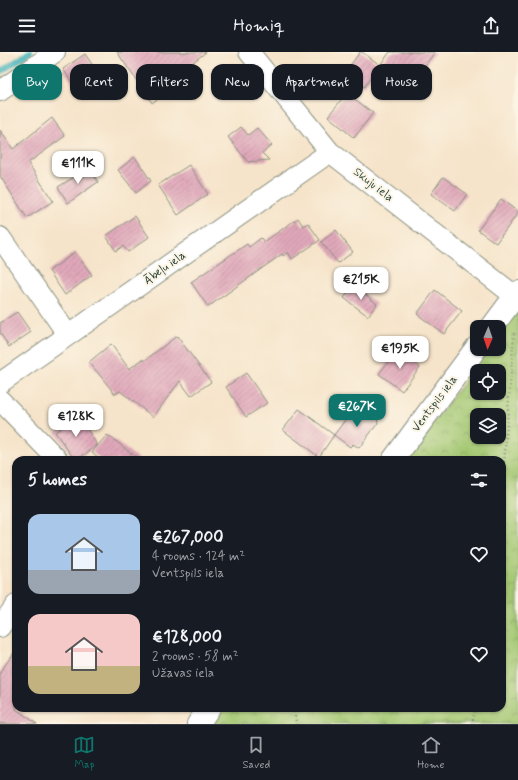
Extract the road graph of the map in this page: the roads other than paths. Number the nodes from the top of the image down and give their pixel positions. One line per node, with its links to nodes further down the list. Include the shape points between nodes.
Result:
1 (55, 52): 3 (street)
2 (249, 52): 4 (street, Skuju iela)
3 (0, 91)
4 (330, 152): 6 (street, Skuju iela); 8 (street, Ābeļu iela)
5 (0, 237): 8 (street)
6 (517, 295): 7 (street)
7 (497, 320)
8 (68, 335): 10 (street, Ābeļu iela)
9 (470, 356): 13 (street, Ventspils iela)
10 (0, 383)
11 (0, 400): 12 (street)
12 (54, 456)
13 (396, 456)
14 (12, 610): 15 (street)
15 (0, 627)
16 (206, 712): 17 (street)
17 (198, 724)

